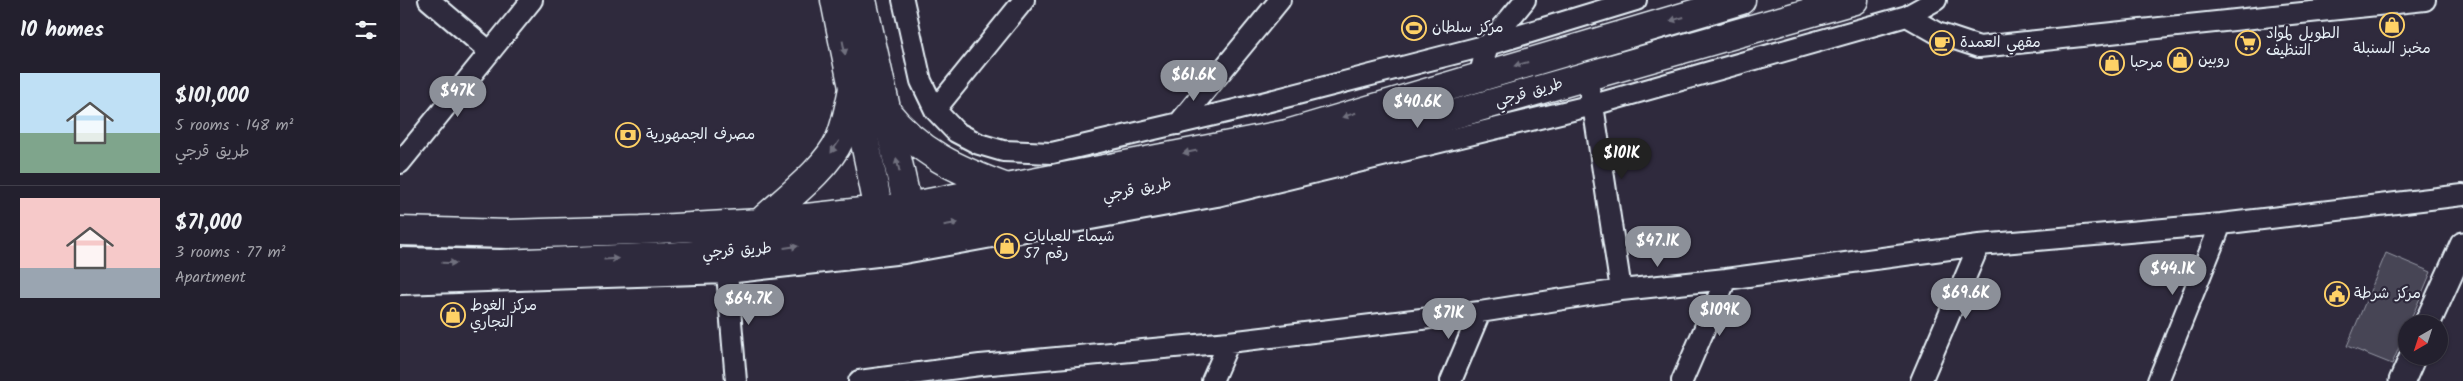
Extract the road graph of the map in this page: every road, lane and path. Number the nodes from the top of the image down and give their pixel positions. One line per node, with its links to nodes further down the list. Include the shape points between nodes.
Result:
1 (429, 0): 16 (street)
2 (532, 0): 16 (street)
3 (835, 0): 19 (main road, one-way to 19)
4 (862, 0): 21 (main road)
5 (903, 0): 22 (street, via 921,81)
6 (1024, 0): 22 (street)
7 (1280, 0): 23 (street)
8 (1525, 0): 15 (street)
9 (1636, 0): 15 (street)
10 (1741, 0): 17 (main road, طريق قرجي, one-way to 17)
11 (1854, 0): 18 (main road, طريق قرجي)
12 (1936, 0): 14 (street)
13 (2425, 0): 14 (street, via 1979,47 1937,34)
14 (1907, 16): 20 (street)
15 (1488, 45): 17 (street); 23 (street)
16 (490, 51): 26 (street)
17 (1480, 76): 24 (main road, طريق قرجي, one-way to 24)
18 (1586, 77): 20 (street); 25 (main road, طريق قرجي)
19 (854, 84): 30 (main road, one-way to 30, via 839,140 809,177); 31 (main road)
20 (1593, 105): 37 (street, via 1217,196 904,253); 40 (street)
21 (885, 110): 27 (main road, via 918,145 939,159); 29 (main road, one-way to 21)
22 (935, 110): 23 (street, via 956,132 1003,152 1052,153)
23 (1178, 124)
24 (1287, 134): 25 (main road); 27 (main road, طريق قرجي, one-way to 27)
25 (1297, 159): 29 (main road, طريق قرجي, one-way to 25, via 1029,212)
26 (400, 163)
27 (1007, 188): 29 (main road, طريق قرجي)
28 (2463, 195): 32 (street)
29 (911, 218): 31 (main road, طريق قرجي)
30 (760, 223): 31 (main road, طريق قرجي); 33 (main road, طريق قرجي, via 508,234)
31 (881, 223): 36 (main road, طريق قرجي, one-way to 31, via 500,264 777,249)
32 (2221, 224): 34 (street); 52 (street)
33 (400, 231)
34 (1979, 245): 38 (street); 51 (street)
35 (2463, 245): 42 (street)
36 (400, 262)
37 (727, 274): 39 (street); 46 (street)
38 (1726, 279): 40 (street); 50 (street)
39 (400, 284)
40 (1622, 290): 41 (street)
41 (1480, 312): 43 (street); 49 (street)
42 (2431, 315)
43 (1228, 342): 45 (street); 48 (street)
44 (2409, 365): 53 (street)
45 (977, 373): 47 (street)
46 (736, 381)
47 (859, 381)
48 (1212, 381)
49 (1451, 381)
50 (1682, 381)
51 (1921, 381)
52 (2158, 381)
53 (2402, 381)

